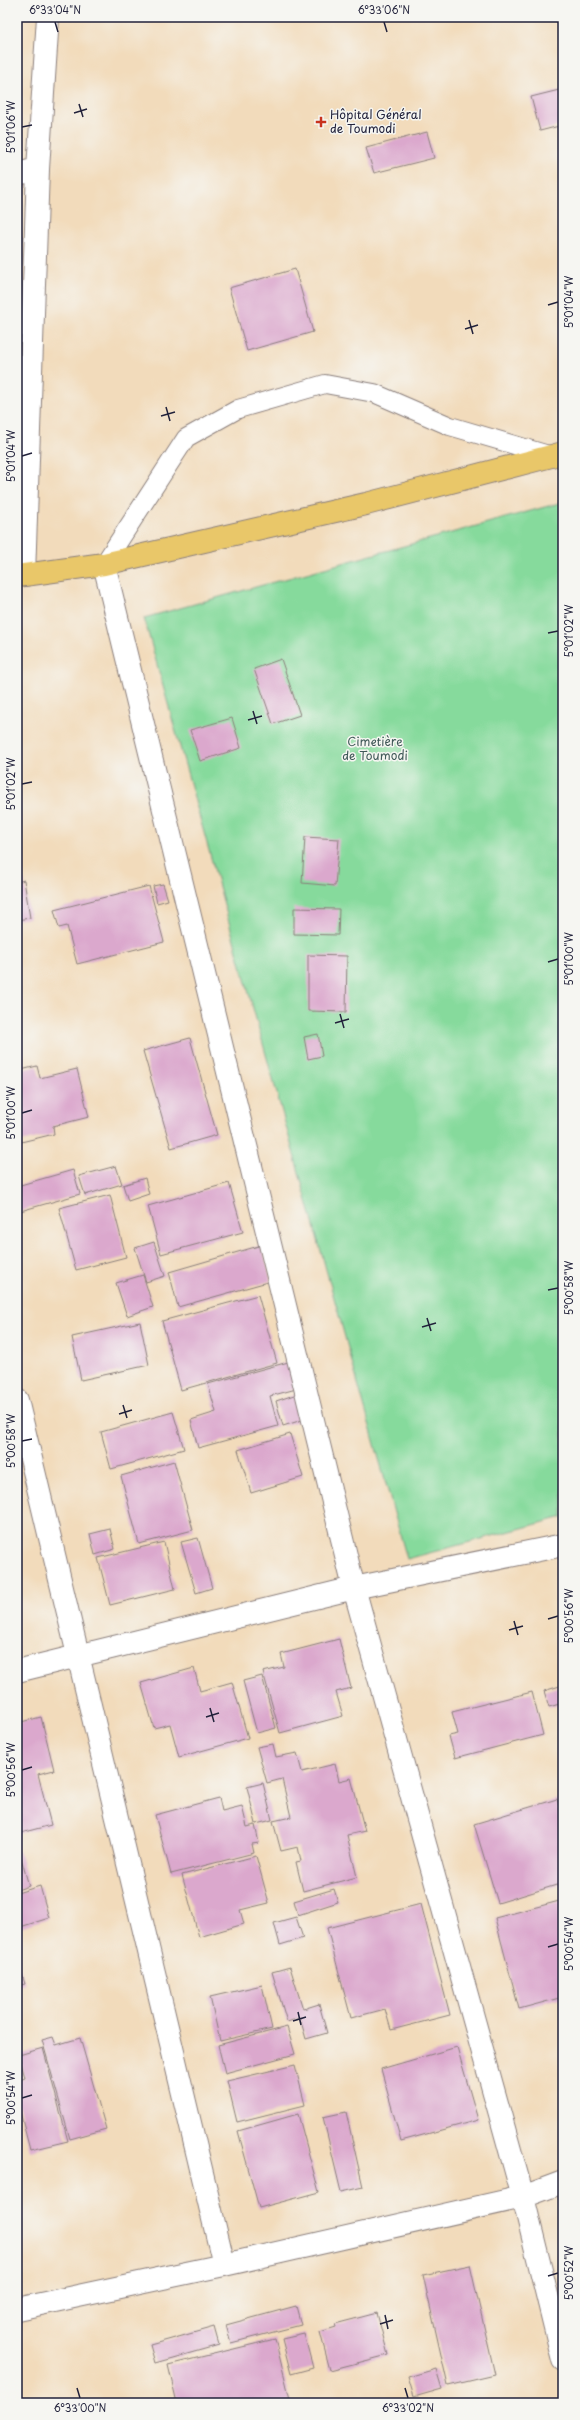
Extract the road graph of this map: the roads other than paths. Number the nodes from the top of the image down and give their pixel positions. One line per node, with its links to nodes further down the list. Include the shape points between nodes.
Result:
1 (48, 17): 2 (street)
2 (38, 169): 3 (street); 6 (street)
3 (17, 174)
4 (558, 455): 5 (main road, via 366,504); 5 (lane, via 450,426 374,393 325,384 238,409 186,438)
5 (104, 564): 6 (main road); 9 (street)
6 (20, 576)
7 (17, 1400): 10 (street)
8 (563, 1545): 9 (street)
9 (354, 1588): 10 (street); 13 (street)
10 (78, 1655): 11 (street); 14 (street)
11 (17, 1670)
12 (563, 2182): 13 (street)
13 (523, 2197): 14 (street); 16 (street)
14 (224, 2265): 15 (street)
15 (17, 2309)
16 (563, 2360)

